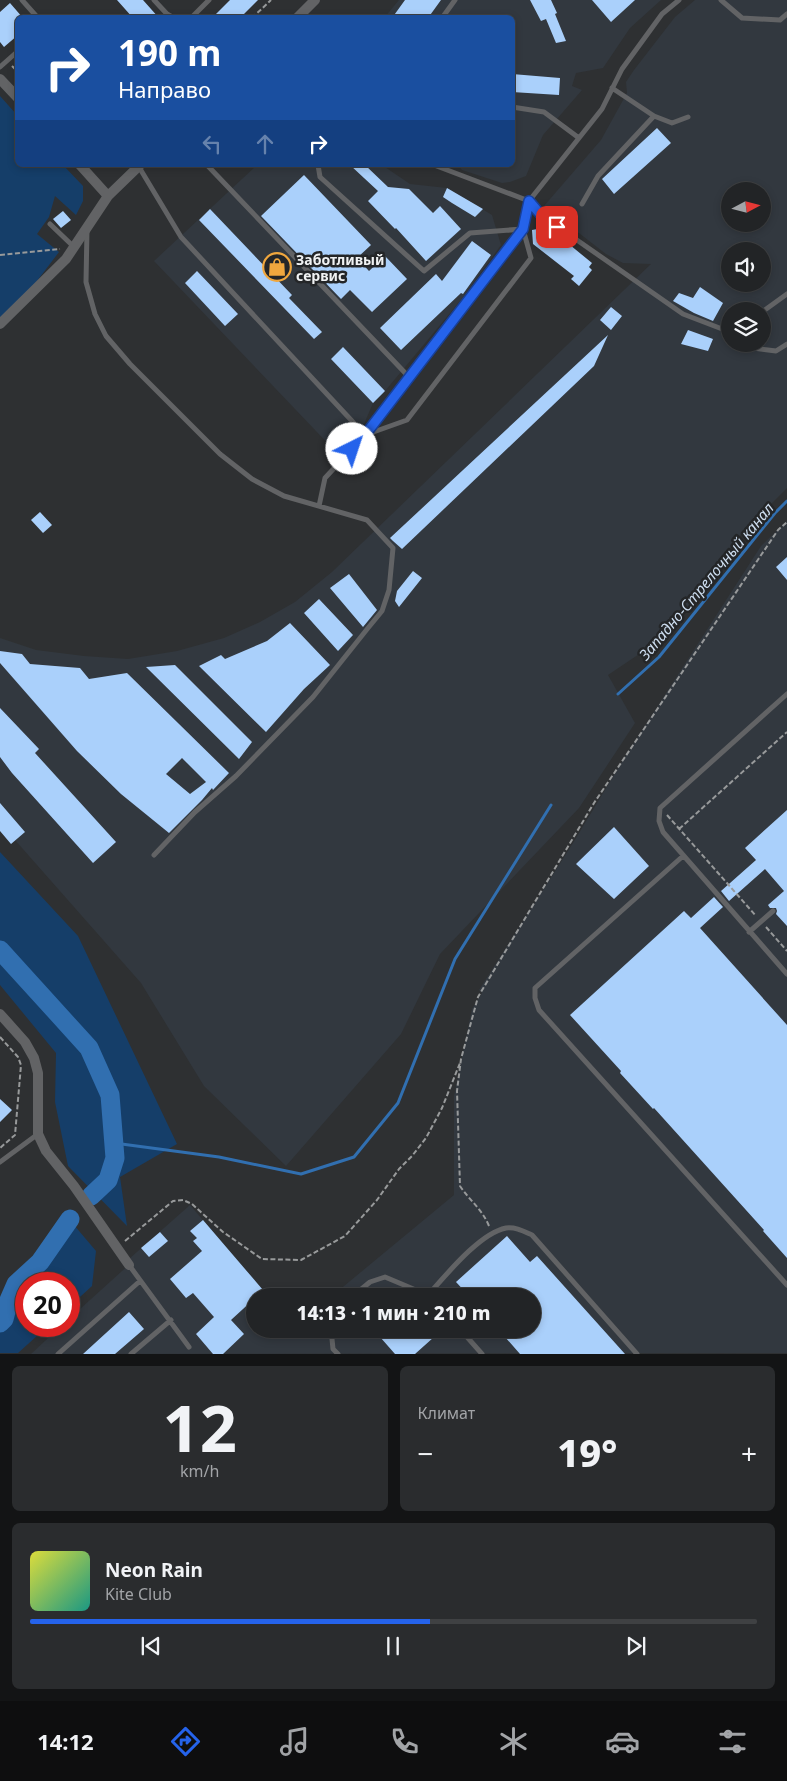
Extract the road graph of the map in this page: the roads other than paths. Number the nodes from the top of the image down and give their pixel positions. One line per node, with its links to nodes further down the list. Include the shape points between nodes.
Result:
1 (22, 0): 9 (lane)
2 (154, 0): 10 (lane)
3 (209, 0): 11 (lane)
4 (315, 0): 12 (street)
5 (455, 0): 13 (lane)
6 (678, 0): 17 (lane, via 662,14 627,61)
7 (721, 0): 8 (lane, via 742,18 780,20)
8 (787, 14)
9 (35, 15)
10 (169, 15)
11 (194, 15)
12 (300, 15)
13 (444, 15)
14 (15, 54): 15 (lane)
15 (0, 67)
16 (0, 79): 18 (street)
17 (612, 88): 20 (lane); 22 (lane, via 602,109)
18 (15, 95)
19 (515, 107): 22 (lane, via 544,112)
20 (654, 116): 21 (lane, via 672,123); 31 (lane, via 598,176)
21 (688, 117)
22 (579, 138): 30 (lane)
23 (82, 167): 29 (street)
24 (138, 167): 29 (street)
25 (140, 167): 43 (lane, via 181,237)
26 (209, 167): 42 (lane)
27 (318, 167): 34 (lane, via 320,177 424,271 470,233)
28 (439, 167): 30 (lane)
29 (108, 196): 33 (street)
30 (529, 201): 34 (lane); 39 (lane, via 541,215 683,314)
31 (582, 204)
32 (50, 224): 35 (lane)
33 (87, 227): 35 (street); 44 (lane, via 86,282 95,314 106,336 220,454 252,479 284,496)
34 (523, 229): 42 (lane); 43 (lane, via 531,258 407,420)
35 (75, 247): 38 (street)
36 (787, 294): 37 (lane)
37 (771, 306)
38 (0, 324)
39 (721, 329)
40 (787, 344): 41 (lane, via 776,352)
41 (771, 351)
42 (409, 377): 43 (lane)
43 (365, 435): 44 (lane, via 325,478)
44 (318, 506): 46 (lane, via 367,520 393,548 389,590 382,611 313,697)
45 (787, 694): 47 (lane, via 660,808 659,821 663,832)
46 (154, 855)
47 (683, 856): 49 (lane); 56 (lane, via 535,988 534,998 539,1010)
48 (773, 911): 49 (lane)
49 (749, 932): 50 (lane)
50 (787, 974)
51 (0, 1014): 52 (street, via 25,1042 34,1058 38,1073)
52 (38, 1134): 53 (lane); 54 (street, via 46,1151)
53 (0, 1162)
54 (129, 1265): 55 (lane)
55 (140, 1281): 60 (lane); 64 (lane)
56 (787, 1285)
57 (363, 1288): 58 (lane, via 385,1277)
58 (412, 1288)
59 (436, 1288): 68 (lane, via 492,1233 507,1228 521,1229 532,1235)
60 (171, 1320): 63 (lane); 65 (lane)
61 (332, 1338): 66 (lane, via 333,1348)
62 (468, 1338): 67 (lane)
63 (189, 1347)
64 (58, 1354)
65 (131, 1354)
66 (338, 1354)
67 (482, 1354)
68 (637, 1354)

